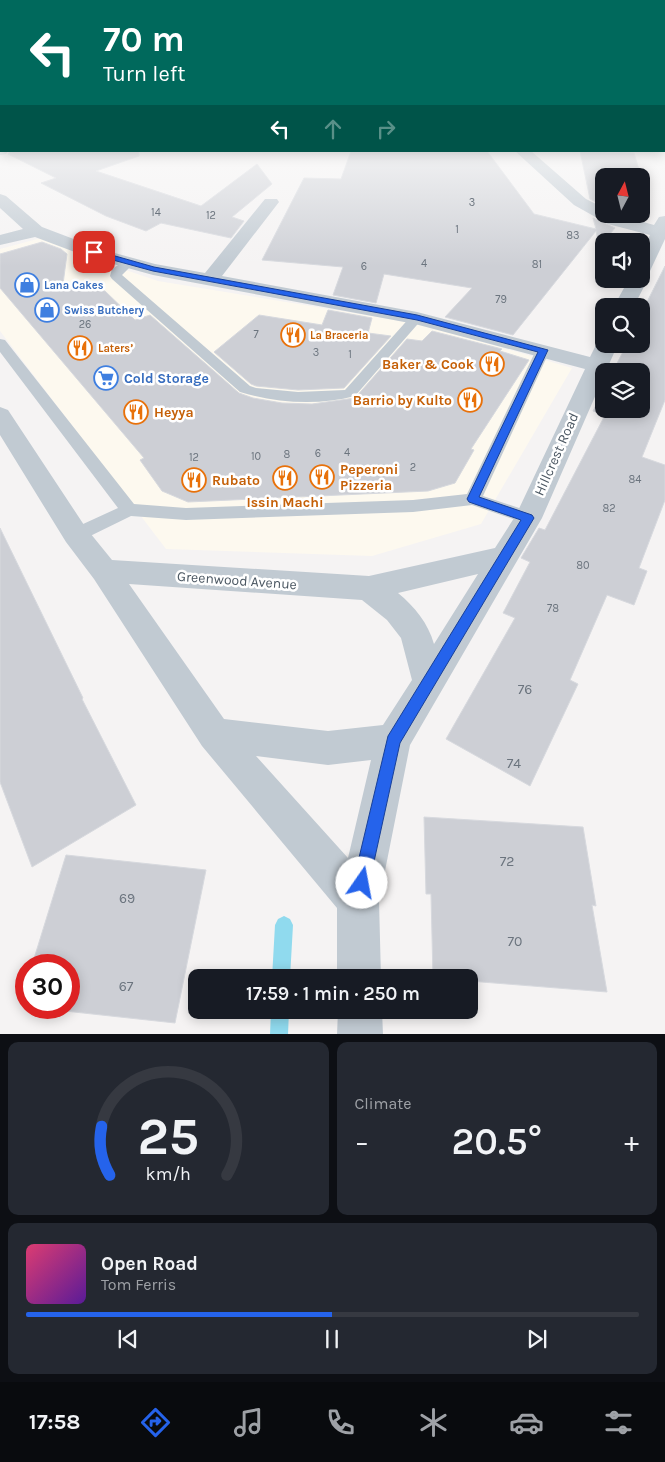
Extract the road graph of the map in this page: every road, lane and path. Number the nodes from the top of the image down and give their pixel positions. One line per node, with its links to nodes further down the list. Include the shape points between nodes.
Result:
1 (544, 170): 4 (street, via 580,202 614,220)
2 (0, 199): 5 (street)
3 (271, 202): 9 (street)
4 (662, 226): 7 (street)
5 (36, 231): 6 (street); 8 (street)
6 (0, 240)
7 (658, 254)
8 (129, 262): 9 (street); 10 (lane, via 116,272 116,276 244,389 259,394 334,396 350,393)
9 (209, 280): 10 (street)
10 (417, 318): 12 (street)
11 (0, 343): 16 (lane)
12 (543, 350): 13 (street); 15 (lane)
13 (602, 354): 17 (street, Hillcrest Road)
14 (0, 415): 18 (street)
15 (473, 499): 16 (lane, via 413,506 186,514); 17 (lane)
16 (129, 510): 18 (lane)
17 (528, 518): 19 (street, Hillcrest Road)
18 (76, 535): 20 (street)
19 (505, 557): 21 (street, Greenwood Avenue); 22 (street, Hillcrest Road)
20 (104, 571): 21 (street, Greenwood Avenue); 23 (street)
21 (369, 588): 22 (street, via 398,611 415,633)
22 (428, 682): 24 (street, Hillcrest Road)
23 (214, 734): 24 (street, via 328,748); 25 (street)
24 (393, 741): 25 (street, Hillcrest Road)
25 (358, 901): 26 (street, Hillcrest Road)
26 (359, 969)
27 (360, 1019): 28 (street)
28 (360, 1034)

